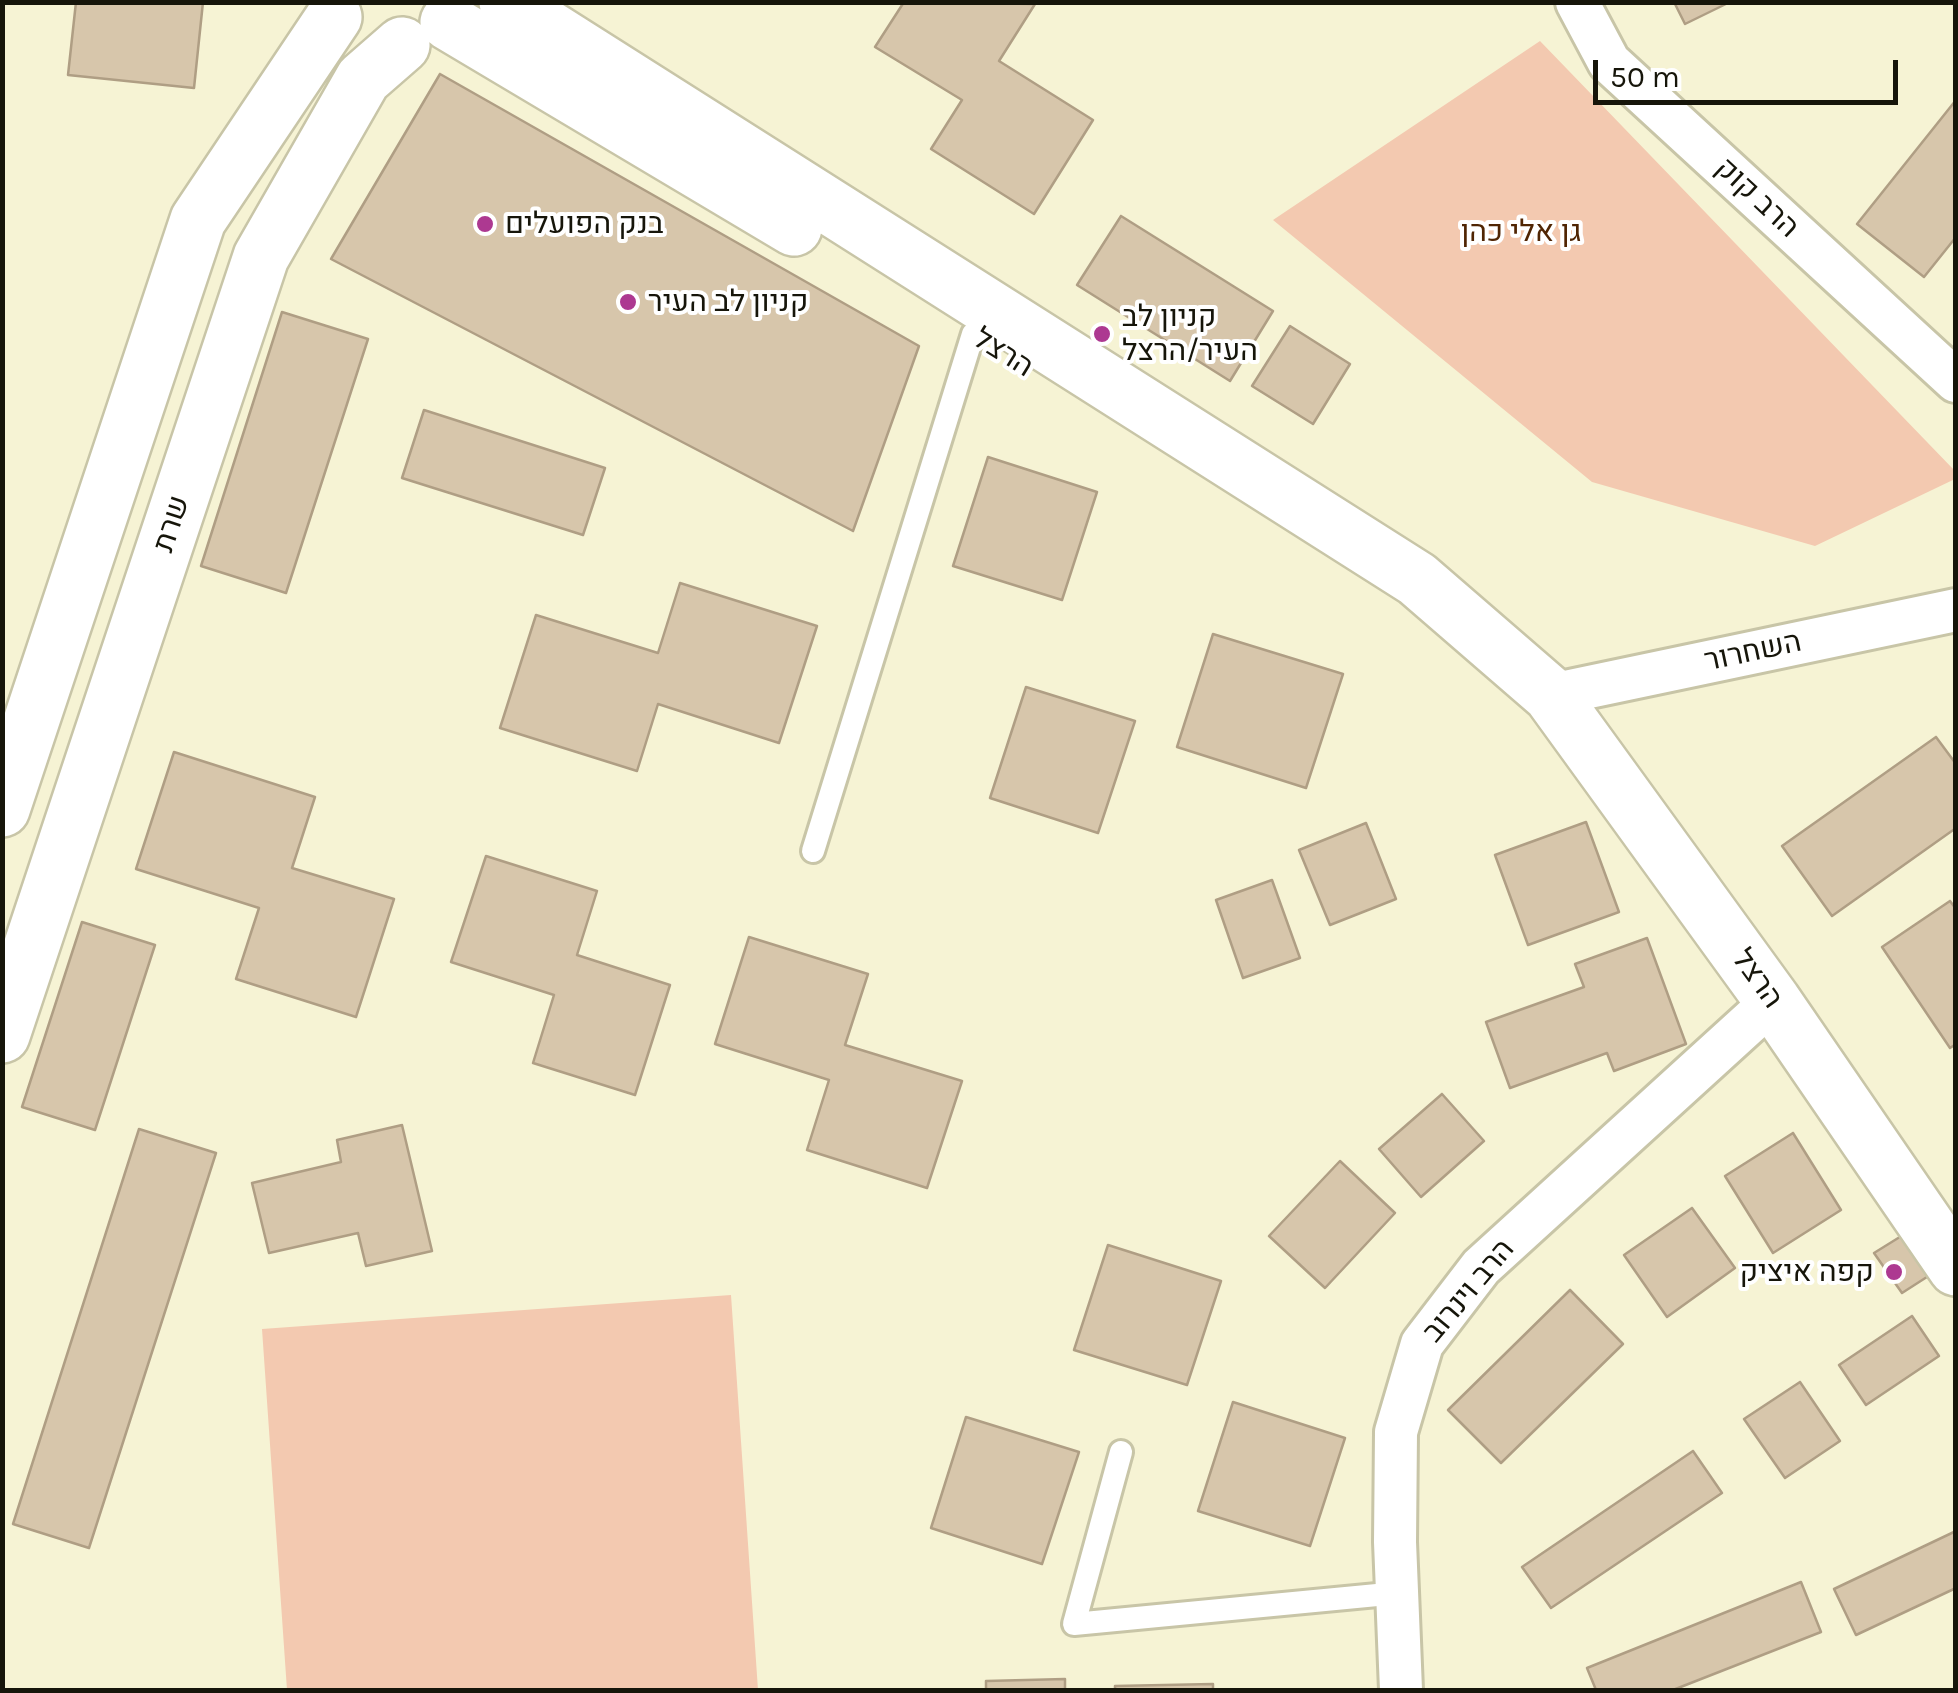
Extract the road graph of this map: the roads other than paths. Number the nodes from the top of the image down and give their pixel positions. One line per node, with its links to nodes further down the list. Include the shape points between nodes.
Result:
1 (507, 2): 8 (street, הרצל, via 1417,580)
2 (1577, 2): 6 (street, הרב קוק, via 1609,62)
3 (330, 10): 4 (street, הרצל, via 353,34 377,44); 9 (street, via 198,220)
4 (437, 23): 5 (street, הרצל); 12 (street, שרת, via 363,79 261,257)
5 (973, 334): 8 (street, הרצל); 10 (lane)
6 (1956, 381)
7 (1956, 610): 8 (street, השחרור)
8 (1551, 695): 11 (street, הרצל)
9 (2, 809)
10 (812, 851)
11 (1773, 1001): 13 (street, הרצל); 15 (street, הרב וינרוב, via 1481,1267 1422,1344 1396,1432)
12 (2, 1036)
13 (1956, 1268)
14 (1121, 1452): 15 (lane, via 1074,1624)
15 (1398, 1594): 16 (street, הרב וינרוב)
16 (1401, 1690)

